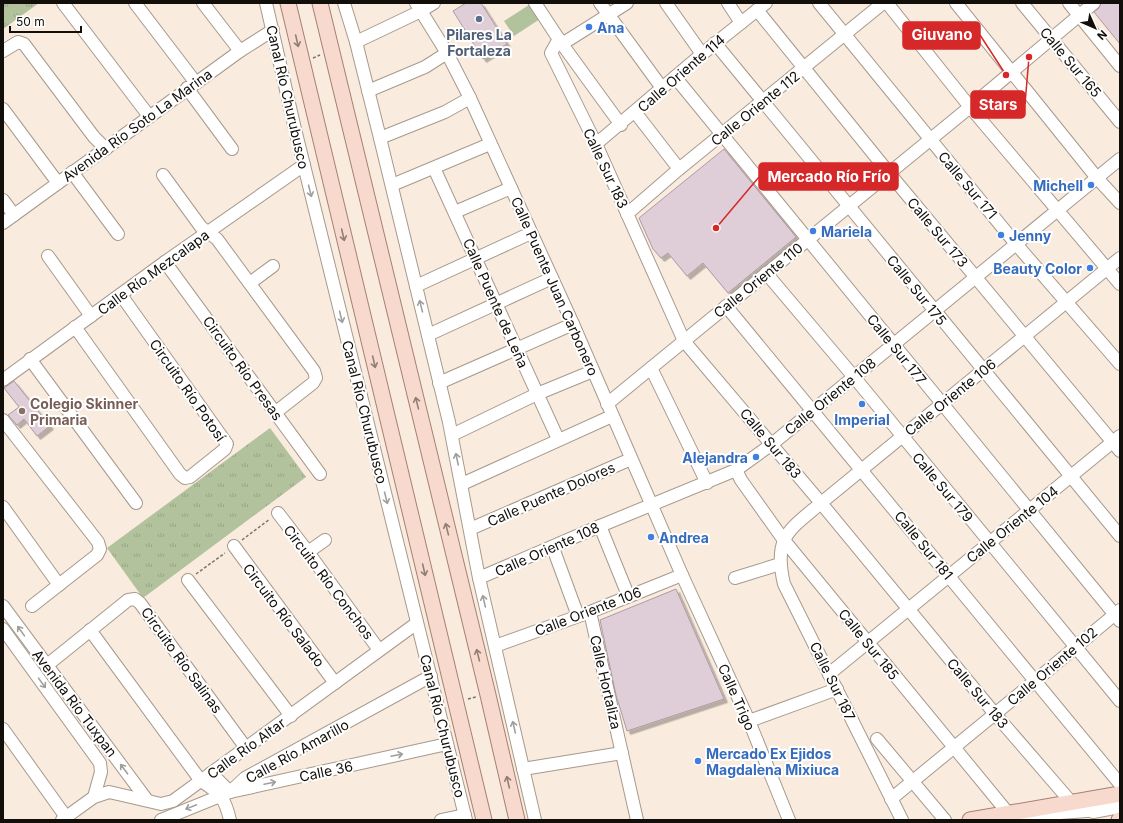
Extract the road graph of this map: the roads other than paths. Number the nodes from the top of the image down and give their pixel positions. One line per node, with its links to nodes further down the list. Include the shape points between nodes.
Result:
1 (63, 3): 48 (street)
2 (135, 3): 40 (street)
3 (203, 3): 33 (street)
4 (266, 3): 26 (street, Canal Río Churubusco)
5 (288, 3): 205 (main road, Canal Río Churubusco, one-way to 205)
6 (320, 3): 206 (main road, one-way to 6)
7 (344, 3): 29 (street)
8 (434, 3): 21 (street)
9 (535, 3): 30 (street)
10 (600, 3): 23 (street)
11 (627, 3): 23 (street)
12 (666, 3): 35 (street)
13 (728, 3): 25 (street)
14 (819, 3): 27 (street, Calle Sur 171)
15 (883, 3): 27 (street, Calle Oriente 112)
16 (887, 3): 45 (street)
17 (956, 3): 38 (street)
18 (1022, 3): 28 (street, Calle Sur 165)
19 (1069, 3): 24 (street)
20 (1094, 3): 24 (street, Calle Oriente 110)
21 (419, 7): 29 (street); 34 (street, Calle Puente Juan Carbonero)
22 (762, 7): 25 (street, Calle Oriente 114); 37 (street, Calle Sur 173)
23 (609, 15): 30 (street); 41 (street)
24 (1079, 15): 28 (street, Calle Oriente 110); 36 (street)
25 (741, 23): 31 (street, Calle Oriente 114)
26 (273, 30): 33 (street, Avenida Río Soto La Marina); 59 (street, Canal Río Churubusco)
27 (844, 35): 37 (street, Calle Oriente 112); 53 (street, Calle Sur 171)
28 (1051, 38): 38 (street, Calle Oriente 110); 49 (street, Calle Sur 165)
29 (356, 42): 42 (street)
30 (561, 42): 50 (street); 55 (street, Calle Sur 183, via 551,52)
31 (715, 43): 35 (street, Calle Oriente 114); 44 (street, Calle Sur 175)
32 (3, 51): 56 (street, via 18,42 24,44 94,137)
33 (240, 51): 40 (street, Avenida Río Soto La Marina)
34 (447, 54): 42 (street, via 425,67); 43 (street, Calle Puente Juan Carbonero)
35 (702, 54): 39 (street, Calle Oriente 114)
36 (1120, 66)
37 (804, 69): 44 (street, Calle Oriente 112); 63 (street, Calle Sur 173)
38 (1012, 72): 45 (street, Calle Oriente 110); 65 (street)
39 (674, 77): 41 (street, Calle Oriente 114); 51 (street, Calle Sur 177)
40 (191, 86): 48 (street, Avenida Río Soto La Marina); 57 (street)
41 (662, 88): 47 (street, Calle Oriente 114)
42 (368, 92): 52 (street)
43 (470, 98): 52 (street, via 445,112); 54 (street, Calle Puente Juan Carbonero)
44 (763, 101): 51 (street, Calle Oriente 112); 71 (street, Calle Sur 175)
45 (970, 108): 53 (street, Calle Oriente 110); 72 (street)
46 (3, 109): 66 (street)
47 (635, 112): 50 (street, Calle Oriente 114); 61 (street)
48 (149, 116): 56 (street, Avenida Río Soto La Marina)
49 (1120, 122)
50 (621, 125): 55 (street, Calle Oriente 114)
51 (722, 135): 61 (street, Calle Oriente 112); 80 (street, Calle Sur 177)
52 (380, 138): 67 (street)
53 (930, 140): 63 (street, Calle Oriente 110); 81 (street, Calle Sur 171)
54 (490, 144): 60 (street); 68 (street, Calle Puente Juan Carbonero)
55 (596, 144): 74 (street, Calle Sur 183)
56 (106, 149): 62 (street, Avenida Río Soto La Marina)
57 (232, 149)
58 (1120, 159): 65 (street, Calle Oriente 108)
59 (304, 165): 77 (street, Calle Río Mezcalapa); 163 (street, Canal Río Churubusco, one-way to 163)
60 (434, 168): 67 (street); 73 (street, Calle Puente de Leña)
61 (679, 169): 74 (street, Calle Oriente 112)
62 (72, 172): 66 (street, Avenida Río Soto La Marina); 79 (street)
63 (889, 173): 71 (street, Calle Oriente 110); 89 (street, Calle Sur 173)
64 (163, 175): 77 (street, via 201,227)
65 (1097, 178): 70 (street); 72 (street, Calle Oriente 108)
66 (58, 183): 75 (street, Avenida Río Soto La Marina)
67 (392, 186): 93 (street)
68 (511, 188): 73 (street); 78 (street, Calle Puente Juan Carbonero)
69 (3, 200): 75 (street)
70 (1120, 203)
71 (849, 206): 80 (street, Calle Oriente 110); 98 (street, Calle Sur 175)
72 (1056, 211): 81 (street, Calle Oriente 108); 87 (street)
73 (455, 212): 83 (street, Calle Puente de Leña)
74 (627, 214): 104 (street, Calle Sur 183)
75 (14, 215): 76 (street, Avenida Río Soto La Marina)
76 (3, 223)
77 (208, 232): 85 (street, Calle Río Mezcalapa); 91 (street, via 217,239)
78 (531, 233): 83 (street); 90 (street, Calle Puente Juan Carbonero)
79 (118, 234)
80 (807, 240): 88 (street, Calle Oriente 110); 105 (street, Calle Sur 177)
81 (1016, 244): 89 (street, Calle Oriente 108); 95 (street, Calle Sur 171)
82 (48, 256): 99 (street)
83 (475, 258): 93 (street); 96 (street, Calle Puente de Leña)
84 (1120, 258): 87 (street, Calle Oriente 106)
85 (165, 262): 94 (street, Calle Río Mezcalapa); 119 (street, Circuito Río Presas)
86 (273, 266): 91 (street)
87 (1107, 268): 92 (street); 95 (street, Calle Oriente 106)
88 (766, 273): 97 (street, Calle Oriente 110); 112 (street, Calle Sur 179)
89 (976, 277): 98 (street, Calle Oriente 108); 103 (street, Calle Sur 173)
90 (552, 278): 96 (street); 100 (street, Calle Puente Juan Carbonero)
91 (250, 283): 119 (street, via 314,371 316,378)
92 (1120, 284)
93 (416, 286): 102 (street, one-way to 93)
94 (121, 295): 99 (street, Calle Río Mezcalapa); 101 (street, Circuito Río Potosí, via 227,444 226,449 190,477 184,478 180,474)
95 (1067, 302): 103 (street, Calle Oriente 106); 108 (street, Calle Sur 171)
96 (496, 304): 102 (street); 106 (street, Calle Puente de Leña)
97 (726, 306): 104 (street, Calle Oriente 110); 118 (street, Calle Sur 181)
98 (935, 312): 105 (street, Calle Oriente 108); 111 (street, Calle Sur 175)
99 (91, 316): 101 (street, Calle Río Mezcalapa)
100 (573, 324): 106 (street); 110 (street, Calle Puente Juan Carbonero)
101 (75, 327): 107 (street, Calle Río Mezcalapa)
102 (428, 335): 114 (street)
103 (1025, 336): 111 (street, Calle Oriente 106); 125 (street, Calle Sur 173)
104 (684, 341): 109 (street, Calle Oriente 110); 126 (street, Calle Sur 183)
105 (894, 345): 112 (street, Calle Oriente 108); 117 (street, Calle Sur 177)
106 (517, 349): 114 (street); 115 (street, Calle Puente de Leña)
107 (30, 359): 113 (street, Calle Río Mezcalapa); 134 (street)
108 (1120, 364)
109 (650, 368): 116 (street, Calle Oriente 110); 132 (street)
110 (593, 371): 115 (street); 116 (street, Calle Puente Juan Carbonero)
111 (983, 371): 117 (street, Calle Oriente 106); 131 (street, Calle Sur 175)
112 (854, 377): 118 (street, Calle Oriente 108); 123 (street, Calle Sur 179)
113 (3, 380)
114 (439, 383): 122 (street)
115 (537, 394): 122 (street); 124 (street, Calle Puente de Leña)
116 (607, 404): 120 (street, Calle Puente Juan Carbonero)
117 (942, 404): 123 (street, Calle Oriente 106); 138 (street, Calle Sur 177)
118 (813, 411): 126 (street, Calle Oriente 108); 129 (street, Calle Sur 181)
119 (276, 412): 130 (street, Circuito Río Presas)
120 (612, 416): 124 (street); 127 (street, Calle Puente Juan Carbonero)
121 (3, 420): 155 (street, via 98,542 100,549 97,556)
122 (452, 435): 133 (street, one-way to 122)
123 (902, 437): 129 (street, Calle Oriente 106); 145 (street, Calle Sur 179)
124 (558, 439): 133 (street)
125 (1117, 443): 131 (street, Calle Oriente 104)
126 (772, 444): 128 (street, Calle Oriente 108); 135 (street, Calle Sur 183)
127 (632, 459): 136 (street, Calle Puente Juan Carbonero); 141 (street, Calle Puente Dolores)
128 (736, 470): 132 (street, Calle Oriente 108); 143 (street, Calle Sur 185)
129 (862, 470): 135 (street, Calle Oriente 106); 151 (street, Calle Sur 181)
130 (320, 474)
131 (1071, 476): 138 (street, Calle Oriente 104); 142 (street, Calle Sur 175)
132 (707, 483): 136 (street, Calle Oriente 108)
133 (462, 484): 141 (street)
134 (136, 503)
135 (821, 503): 143 (street, Calle Oriente 106, via 791,528); 159 (street, Calle Sur 183)
136 (652, 505): 140 (street, Calle Oriente 108); 150 (street, Calle Puente Juan Carbonero)
137 (3, 507): 155 (street)
138 (1030, 510): 145 (street, Calle Oriente 104); 161 (street, Calle Sur 177)
139 (278, 513): 148 (street, Circuito Río Conchos)
140 (600, 526): 147 (street, Calle Oriente 108); 156 (street)
141 (470, 529): 152 (street)
142 (1120, 536)
143 (784, 539): 149 (street, Calle Sur 187); 166 (street, Calle Sur 185)
144 (325, 540): 148 (street)
145 (989, 543): 151 (street, Calle Oriente 104); 168 (street, Calle Sur 179)
146 (234, 546): 174 (street, Circuito Río Salado)
147 (553, 548): 152 (street, Calle Oriente 108); 162 (street)
148 (308, 552): 169 (street, Circuito Río Conchos)
149 (780, 564): 153 (street); 171 (street, Calle Sur 187, via 784,584)
150 (682, 575): 156 (street, Calle Oriente 106); 179 (street, Calle Trigo)
151 (949, 576): 159 (street, Calle Oriente 104); 173 (street, Calle Sur 181)
152 (479, 578): 167 (street, one-way to 152)
153 (735, 578)
154 (188, 580): 178 (street)
155 (59, 585): 158 (street)
156 (628, 596): 160 (street, Calle Oriente 106)
157 (3, 606): 170 (street, Avenida Río Tuxpan, one-way to 157)
158 (32, 606)
159 (909, 610): 166 (street, Calle Oriente 104); 177 (street, Calle Sur 183)
160 (590, 612): 162 (street, Calle Oriente 106); 185 (street, Calle Hortaliza)
161 (1118, 615): 168 (street, Calle Oriente 102)
162 (578, 616): 167 (street, Calle Oriente 106)
163 (417, 623): 169 (street, Calle Río Altar); 172 (street, Canal Río Churubusco)
164 (3, 629): 193 (street, Avenida Río Tuxpan, one-way to 193, via 100,763 101,772)
165 (90, 630): 170 (street, Circuito Río Salinas); 183 (street, Circuito Río Salinas, via 128,600 140,602); 188 (street)
166 (868, 643): 171 (street, Calle Oriente 104); 184 (street, Calle Sur 185)
167 (495, 646): 186 (street, one-way to 167)
168 (1075, 647): 173 (street, Calle Oriente 102); 176 (street, Calle Sur 179)
169 (379, 650): 174 (street, Calle Río Altar)
170 (46, 666): 195 (street, Avenida Río Tuxpan, one-way to 170)
171 (829, 674): 175 (street, Calle Sur 187)
172 (431, 676): 182 (street, Canal Río Churubusco); 191 (street, Calle Río Amarillo, via 246,778)
173 (1035, 681): 177 (street, Calle Oriente 102); 190 (street, Calle Sur 181)
174 (335, 683): 178 (street, Calle Río Altar)
175 (837, 689): 179 (street); 194 (street, Calle Sur 187)
176 (1120, 701)
177 (995, 714): 184 (street, Calle Oriente 102); 196 (street, Calle Sur 183)
178 (291, 716): 183 (street, Calle Río Altar)
179 (749, 721): 209 (street, Calle Trigo)
180 (3, 729): 201 (street)
181 (877, 738): 189 (street)
182 (447, 744): 191 (street, Calle 36, one-way to 182); 199 (street, Canal Río Churubusco)
183 (246, 748): 187 (street, Calle Río Altar)
184 (953, 748): 189 (street, Calle Oriente 102); 200 (street, Calle Sur 185)
185 (622, 753): 186 (street); 208 (street, Calle Hortaliza)
186 (523, 769): 207 (street)
187 (211, 773): 188 (street, Calle Río Altar); 191 (street)
188 (201, 781): 191 (street); 195 (street, Calle Río Altar, via 172,801 161,804)
189 (912, 782): 194 (street, Calle Oriente 102); 211 (street)
190 (1120, 784)
191 (225, 793): 202 (street, Calle Río Amarillo, one-way to 202); 203 (street)
192 (1120, 794): 196 (main road)
193 (94, 797): 195 (street, Calle Río Altar, via 109,792); 201 (street, Calle Río Altar)
194 (891, 799): 210 (street, Calle Sur 187)
195 (147, 800)
196 (1072, 802): 200 (main road)
197 (1120, 807): 198 (street)
198 (1102, 810): 200 (street); 213 (street)
199 (465, 817): 204 (street)
200 (1012, 817): 212 (main road)
201 (64, 818)
202 (162, 820)
203 (230, 820)
204 (441, 820)
205 (484, 820)
206 (517, 820)
207 (535, 820)
208 (638, 820)
209 (789, 820)
210 (902, 820)
211 (945, 820)
212 (970, 820)
213 (1067, 820)

